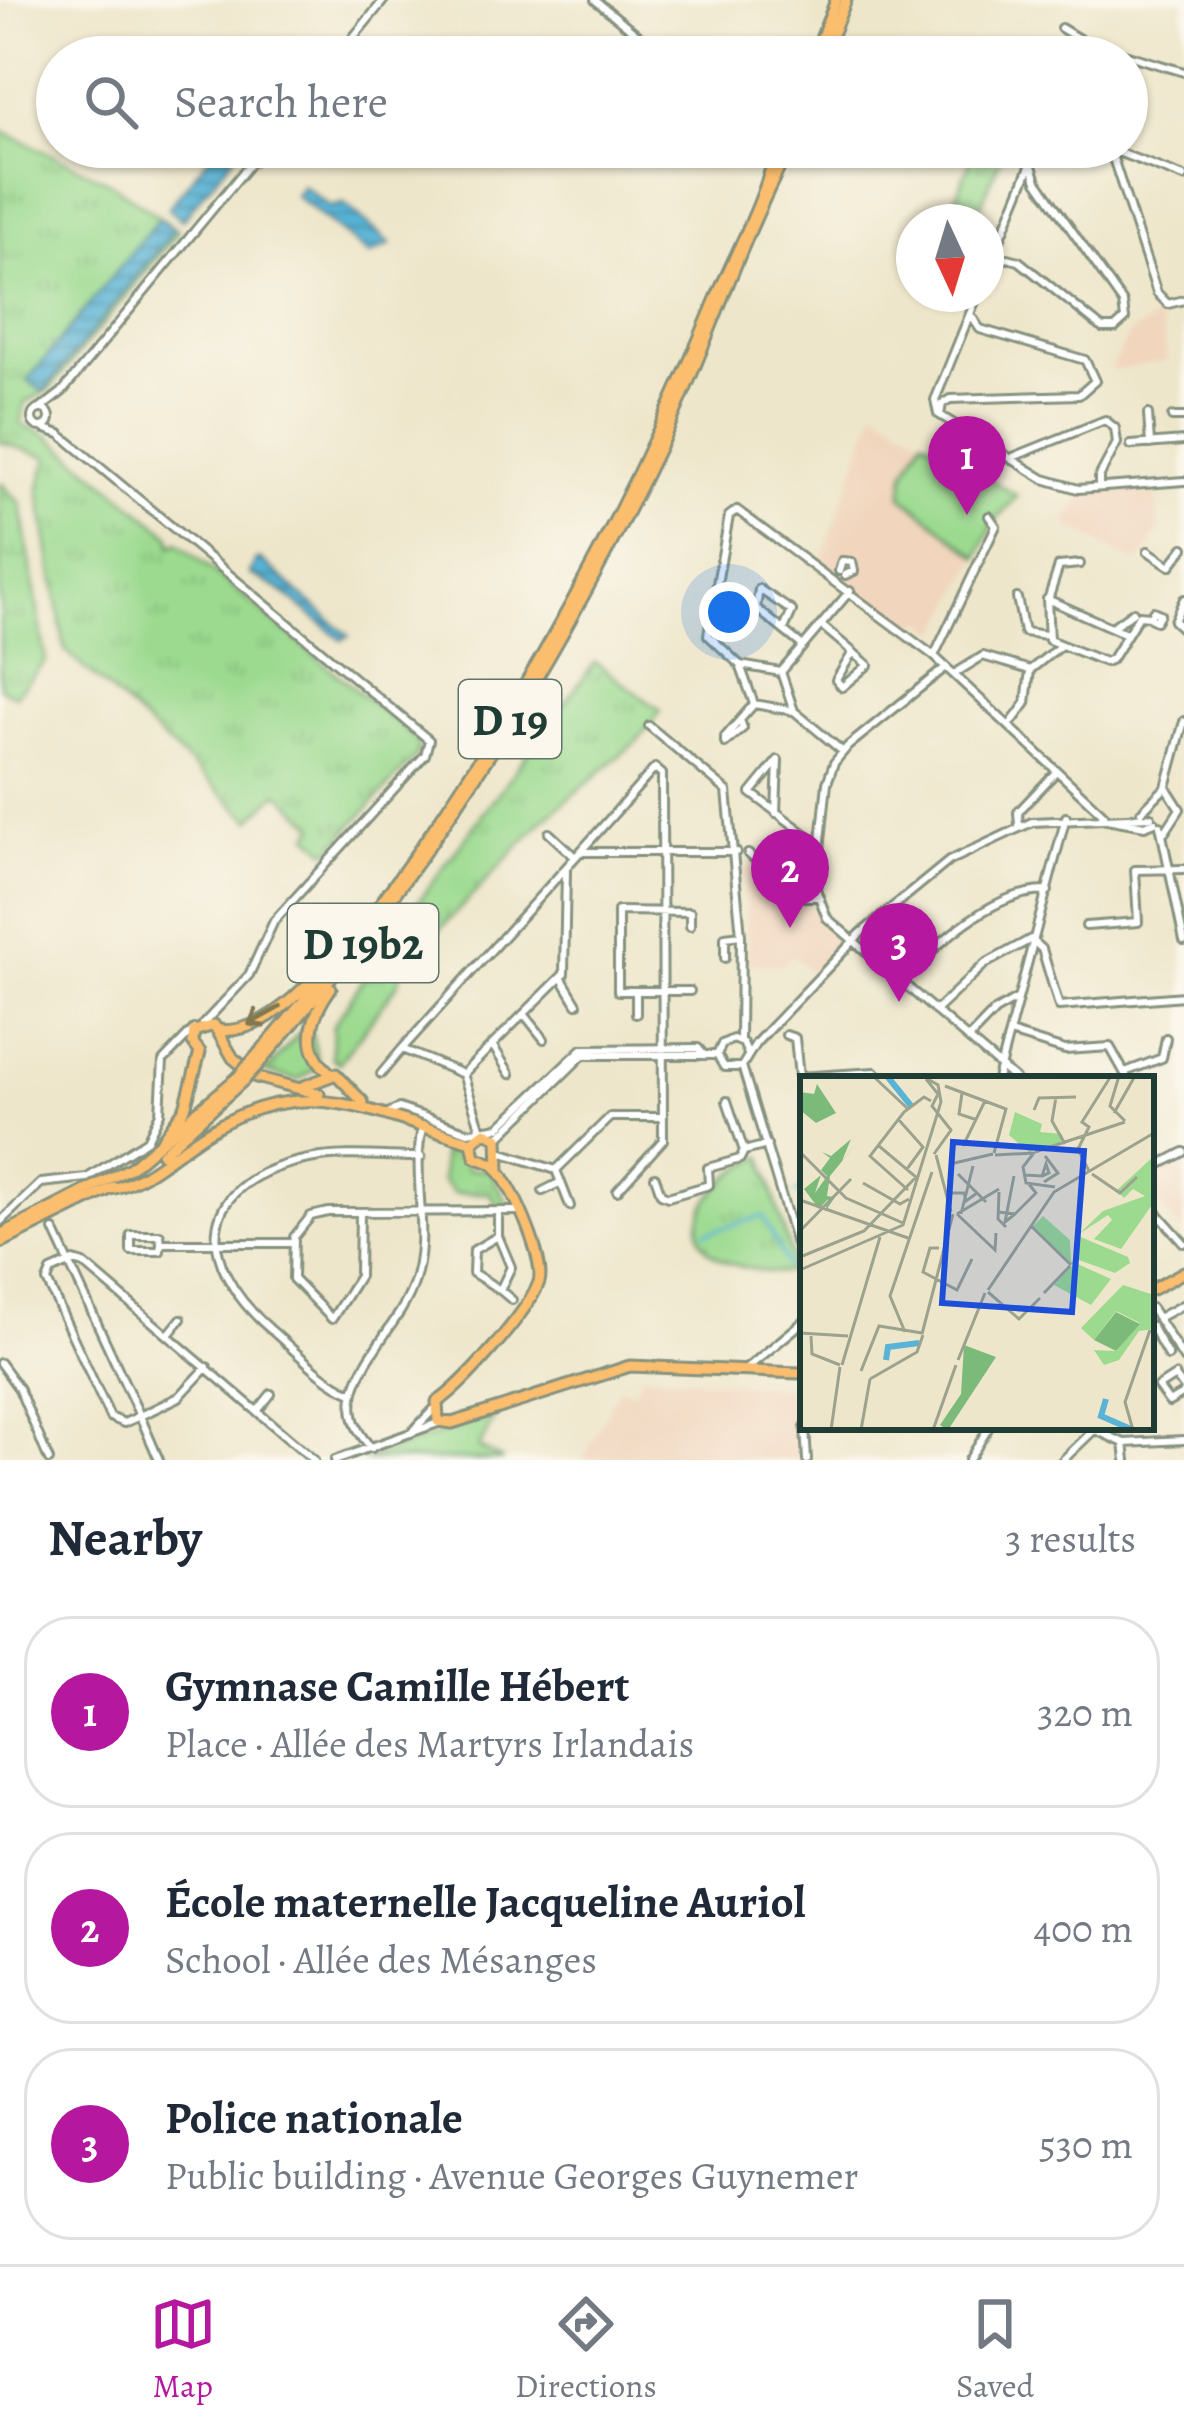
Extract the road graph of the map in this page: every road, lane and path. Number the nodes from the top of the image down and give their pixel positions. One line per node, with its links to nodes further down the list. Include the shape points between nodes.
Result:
1 (385, 0): 6 (street)
2 (595, 0): 7 (street)
3 (836, 0): 8 (main road)
4 (846, 0): 9 (main road)
5 (1061, 28): 10 (street)
6 (355, 36)
7 (639, 36)
8 (822, 36)
9 (831, 36)
10 (1074, 36)
11 (1148, 61): 12 (street)
12 (1184, 72)
13 (1148, 163): 20 (street)
14 (247, 168): 25 (street)
15 (768, 168): 98 (main road, D 19, via 685,374 592,562 523,686)
16 (781, 168): 80 (main road, D 19, via 630,508)
17 (1029, 168): 21 (street)
18 (1033, 168): 22 (street, via 1125,306 1124,319 1102,328 1019,261)
19 (1114, 168): 23 (street, via 1157,293 1172,305)
20 (1184, 177)
21 (1004, 231)
22 (1004, 259)
23 (1184, 300)
24 (970, 314): 28 (street, via 935,400); 28 (street, via 980,329 1085,360 1094,382 1079,395 950,399)
25 (56, 399): 26 (street); 29 (street)
26 (40, 409): 29 (street); 32 (street, via 32,420)
27 (1148, 414): 35 (street)
28 (940, 415): 37 (street)
29 (50, 417): 32 (street); 33 (street)
30 (1172, 417): 31 (street)
31 (1184, 417)
32 (43, 428): 33 (street)
33 (60, 434): 115 (street, via 428,738 425,755 274,921 249,975)
34 (1184, 441): 35 (street)
35 (1150, 443): 36 (street)
36 (1131, 445)
37 (1009, 457): 39 (street, via 1044,479); 39 (street, via 1108,422 1117,443)
38 (1184, 481): 39 (street)
39 (1099, 487)
40 (989, 517): 60 (street, via 996,526)
41 (1184, 548): 42 (street, via 1170,566)
42 (1148, 551)
43 (1080, 564): 46 (street, via 1059,566)
44 (828, 575): 45 (street); 45 (street, via 842,573); 61 (street, via 734,510 709,638)
45 (847, 589): 51 (street); 60 (street)
46 (1049, 597): 52 (street); 56 (street)
47 (1017, 598): 56 (street, via 1024,632)
48 (1184, 598): 54 (street, via 1174,621)
49 (1133, 612): 52 (street)
50 (1150, 616): 55 (street, via 1139,615)
51 (821, 626): 57 (street); 59 (street)
52 (1111, 627): 55 (street)
53 (784, 629): 53 (street, via 791,611 759,589 756,608); 57 (street)
54 (1184, 630)
55 (1126, 634): 58 (street, via 1107,662)
56 (1046, 635): 58 (street)
57 (803, 646): 64 (street)
58 (1060, 646): 63 (street)
59 (854, 652): 59 (street, via 836,680 842,687 868,668)
60 (934, 656): 62 (street)
61 (740, 665): 64 (street); 66 (street)
62 (946, 667): 65 (street); 72 (street)
63 (1030, 670): 65 (street, via 983,656); 70 (street, via 1026,704)
64 (781, 672): 67 (street)
65 (953, 674): 70 (street)
66 (754, 704): 67 (street); 68 (street)
67 (794, 711): 72 (street)
68 (740, 720)
69 (1184, 721): 74 (street)
70 (1009, 726): 73 (street)
71 (649, 727): 87 (street, via 725,787)
72 (842, 752): 85 (street, via 826,783)
73 (1057, 771): 78 (street); 83 (street, via 1018,812)
74 (1166, 793): 75 (street); 82 (street)
75 (1150, 807): 77 (street); 82 (street)
76 (776, 813): 76 (street, via 781,765 778,760 750,790); 85 (street)
77 (1138, 814): 78 (street); 82 (street)
78 (1104, 815): 79 (street)
79 (1090, 816): 81 (street); 82 (street, via 1145,826)
80 (447, 817): 130 (main road, D 19, via 346,961); 133 (main road, D 19b2, via 315,1012 311,1042)
81 (1066, 817): 83 (street); 93 (street)
82 (1173, 817): 90 (street)
83 (1019, 825): 101 (street, via 937,869)
84 (549, 833): 88 (street)
85 (820, 845): 94 (street)
86 (664, 853): 87 (street); 88 (street); 88 (street, via 665,781 655,768); 95 (street)
87 (736, 853): 99 (street)
88 (578, 854): 91 (street)
89 (748, 854): 94 (street, via 804,897)
90 (1169, 866): 92 (street); 97 (street, via 1134,872 1140,921); 102 (street)
91 (566, 867): 104 (street); 124 (street)
92 (1184, 869)
93 (1049, 892): 100 (street); 105 (street, via 1018,897 961,928)
94 (816, 897): 101 (street, via 826,918)
95 (664, 911): 96 (street, via 690,912); 106 (street, via 618,911 617,991); 107 (street)
96 (690, 926)
97 (1086, 926)
98 (360, 929): 115 (main road, one-way to 115, via 289,1001 237,1030); 130 (main road, D 19)
99 (741, 935): 103 (street, via 727,935); 123 (street)
100 (1034, 940): 109 (street, via 1059,1006); 110 (street); 112 (street, via 985,964)
101 (854, 941): 105 (street); 123 (street)
102 (1184, 941)
103 (725, 958)
104 (561, 977): 111 (street); 114 (street)
105 (901, 981): 112 (street)
106 (636, 991): 107 (street); 113 (street)
107 (664, 991): 108 (street); 125 (street)
108 (690, 991)
109 (1184, 996)
110 (1018, 998): 116 (street); 118 (street)
111 (577, 1004)
112 (935, 1011): 118 (street)
113 (636, 1014)
114 (525, 1015): 120 (street); 122 (street)
115 (209, 1026): 121 (main road); 126 (main road, via 193,1043); 175 (street, via 180,1038 163,1060 160,1113 147,1140 87,1178 41,1183)
116 (1009, 1033): 131 (street); 141 (street, via 1065,1051 1108,1047)
117 (786, 1035): 142 (street, via 795,1038)
118 (969, 1038): 131 (street)
119 (1166, 1038): 141 (street, via 1162,1058)
120 (544, 1039)
121 (223, 1042): 127 (main road); 129 (main road)
122 (493, 1046): 135 (street); 136 (street)
123 (744, 1047): 128 (street, via 725,1041); 132 (street)
124 (402, 1049): 134 (street); 135 (street)
125 (663, 1051): 128 (street); 151 (street); 153 (street, via 582,1049 501,1126); 154 (street, via 583,1055)
126 (200, 1052): 127 (main road); 162 (main road, via 185,1108)
127 (214, 1053): 129 (main road)
128 (717, 1055): 132 (street, via 724,1067)
129 (233, 1058): 146 (main road, via 264,1082)
130 (253, 1065): 143 (main road, D 19, bridge)
131 (1000, 1065): 139 (street); 140 (street)
132 (742, 1066): 156 (street)
133 (330, 1073): 144 (main road); 145 (main road)
134 (381, 1074)
135 (463, 1074): 153 (street)
136 (510, 1074)
137 (844, 1076): 138 (street)
138 (878, 1076)
139 (998, 1076)
140 (1013, 1076)
141 (1126, 1076)
142 (800, 1077)
143 (241, 1078): 162 (main road, D 19); 166 (main road, D 19, via 185,1136)
144 (318, 1081): 146 (main road); 147 (main road)
145 (345, 1087): 148 (main road); 150 (main road)
146 (296, 1089): 147 (main road)
147 (321, 1097): 148 (main road); 166 (main road, via 249,1109)
148 (338, 1100): 150 (main road)
149 (727, 1101): 157 (street)
150 (384, 1112): 152 (main road); 153 (street, via 399,1108)
151 (662, 1118): 163 (street, via 610,1117); 168 (street, via 661,1145)
152 (424, 1125): 155 (main road); 159 (street)
153 (481, 1130): 154 (main road); 155 (main road)
154 (498, 1138): 160 (main road)
155 (472, 1142): 160 (main road, via 476,1157)
156 (767, 1145): 157 (street); 183 (street)
157 (744, 1151): 164 (street, via 708,1168 709,1185 689,1191 664,1196)
158 (1184, 1152): 161 (street)
159 (421, 1157): 173 (street); 180 (street, via 311,1158 274,1170 229,1201)
160 (495, 1157): 163 (street); 171 (main road)
161 (1154, 1167)
162 (130, 1168): 178 (main road, D 19)
163 (556, 1170): 165 (street)
164 (655, 1177)
165 (559, 1183): 167 (street); 169 (street)
166 (110, 1189): 178 (main road, D 19)
167 (543, 1191)
168 (617, 1192)
169 (570, 1206)
170 (1154, 1209): 182 (street)
171 (519, 1211): 174 (street); 204 (main road, via 540,1256 539,1282)
172 (360, 1214): 173 (street); 181 (street, via 311,1216); 181 (street, via 360,1272 332,1319 293,1282)
173 (421, 1214): 174 (street); 205 (street, via 412,1290)
174 (498, 1214): 177 (street)
175 (0, 1222)
176 (54, 1230): 184 (street)
177 (498, 1236): 187 (street, via 511,1267); 187 (street, via 474,1250 473,1273)
178 (0, 1239)
179 (160, 1243): 179 (street, via 160,1235 131,1235 131,1251 160,1251); 180 (street)
180 (217, 1243): 181 (street); 205 (street, via 221,1273 237,1298)
181 (293, 1243)
182 (1184, 1243)
183 (800, 1257)
184 (68, 1262): 195 (street, via 84,1264); 211 (street); 211 (street, via 47,1281 110,1417 124,1423)
185 (1184, 1272): 186 (main road)
186 (1154, 1288)
187 (500, 1290): 188 (street)
188 (512, 1300)
189 (1184, 1304): 190 (street)
190 (1154, 1312)
191 (1154, 1314): 197 (street)
192 (181, 1319): 195 (street)
193 (800, 1325): 201 (street)
194 (1154, 1331): 196 (street)
195 (168, 1335): 199 (street)
196 (1168, 1356)
197 (1184, 1359)
198 (0, 1363): 221 (street)
199 (206, 1367): 209 (street); 211 (street, via 179,1397)
200 (717, 1372): 201 (main road); 203 (main road); 208 (main road, via 623,1367 493,1408)
201 (745, 1372): 202 (main road)
202 (800, 1375)
203 (800, 1375)
204 (466, 1376): 207 (main road); 208 (main road)
205 (350, 1392): 220 (street, via 357,1432)
206 (271, 1394): 209 (street)
207 (445, 1398): 208 (main road); 210 (main road)
208 (458, 1408): 212 (main road)
209 (257, 1410): 223 (street)
210 (434, 1410): 212 (main road); 217 (street)
211 (140, 1416): 222 (street)
212 (441, 1423): 217 (street)
213 (805, 1430): 225 (street)
214 (987, 1430): 226 (street)
215 (1090, 1430): 227 (street)
216 (1093, 1430): 219 (street)
217 (406, 1436): 220 (street)
218 (1184, 1440): 219 (street)
219 (1124, 1443): 228 (street)
220 (372, 1448): 224 (street)
221 (49, 1460)
222 (159, 1460)
223 (314, 1460)
224 (335, 1460)
225 (807, 1460)
226 (969, 1460)
227 (1063, 1460)
228 (1126, 1460)

